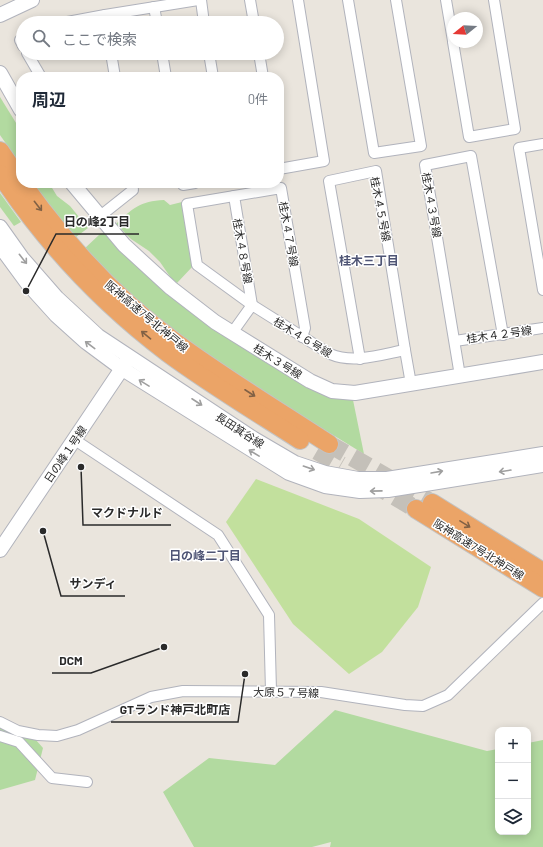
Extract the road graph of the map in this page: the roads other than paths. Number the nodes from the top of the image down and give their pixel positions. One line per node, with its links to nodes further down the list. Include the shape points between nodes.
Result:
1 (32, 0): 11 (street)
2 (199, 0): 9 (street); 14 (street)
3 (250, 0): 15 (street)
4 (298, 0): 31 (street, via 324,161)
5 (348, 0): 6 (street, via 374,153 421,146)
6 (396, 0)
7 (446, 0): 10 (street)
8 (494, 0): 16 (street, via 515,129 469,137)
9 (154, 7): 12 (street); 13 (street)
10 (448, 12)
11 (0, 15)
12 (117, 16)
13 (156, 16)
14 (202, 16)
15 (253, 16)
16 (454, 48)
17 (31, 60): 22 (street)
18 (112, 60): 23 (street)
19 (163, 60): 24 (street)
20 (210, 60): 25 (street)
21 (260, 60): 26 (street)
22 (38, 72)
23 (114, 72)
24 (165, 72)
25 (213, 72)
26 (262, 72)
27 (0, 73): 28 (street)
28 (16, 101)
29 (543, 144): 41 (street, via 519,148)
30 (0, 151): 33 (highway, 阪神高速7号北神戸線, one-way to 33)
31 (284, 168)
32 (0, 174): 34 (highway, 阪神高速7号北神戸線, one-way to 32, via 94,270 126,301 180,346 323,447 204,378 167,352 118,311 43,233)
33 (16, 176)
34 (24, 188)
35 (76, 188): 38 (street, 桂木３号線)
36 (133, 188): 38 (street)
37 (234, 196): 42 (street, 桂木４８号線); 42 (street, 桂木４７号線, via 187,204 197,265); 46 (street, 桂木４７号線, via 281,188 305,328)
38 (99, 217): 44 (street, 桂木３号線, via 124,245 171,288)
39 (0, 228): 49 (street, 長田箕谷線, one-way to 49, via 22,258 62,303 98,336)
40 (0, 246): 52 (street, 長田箕谷線, one-way to 40, via 56,315 28,284)
41 (543, 290)
42 (252, 305): 44 (street); 46 (street, 桂木４６号線)
43 (543, 328): 45 (street, 桂木４２号線)
44 (232, 333): 54 (street, 桂木３号線, via 310,381 332,391 354,393)
45 (503, 335): 47 (street, 桂木４２号線); 47 (street, 桂木４３号線, via 471,156 425,165)
46 (302, 337): 50 (street, 桂木４６号線, via 340,358)
47 (454, 341): 53 (street, 桂木４３号線)
48 (405, 350): 50 (street, 桂木４６号線); 50 (street, 桂木４５号線, via 376,172 329,181); 54 (street)
49 (130, 357): 52 (street, 日の峰１号線); 56 (street, 長田箕谷線, one-way to 56, via 272,450 295,463 325,473 358,479 387,479)
50 (360, 359)
51 (543, 362): 53 (street, 桂木３号線)
52 (121, 368): 55 (street, 日の峰１号線); 57 (street, 長田箕谷線, one-way to 52, via 388,490 360,491 326,486 289,473)
53 (460, 376): 54 (street, 桂木３号線)
54 (411, 384)
55 (75, 440): 58 (street, 日の峰１号線); 62 (street, via 218,535 268,615)
56 (543, 454)
57 (543, 465)
58 (0, 550)
59 (543, 572): 60 (highway, 阪神高速7号北神戸線, one-way to 59, via 424,506)
60 (543, 588)
61 (543, 602): 62 (street, 大原５７号線, via 448,694 423,706 322,692)
62 (271, 691): 63 (street, 大原５７号線, via 183,691 151,697 78,730 57,736 18,731)
63 (0, 722)
64 (0, 736): 65 (street, via 19,742 52,778)
65 (86, 782)

